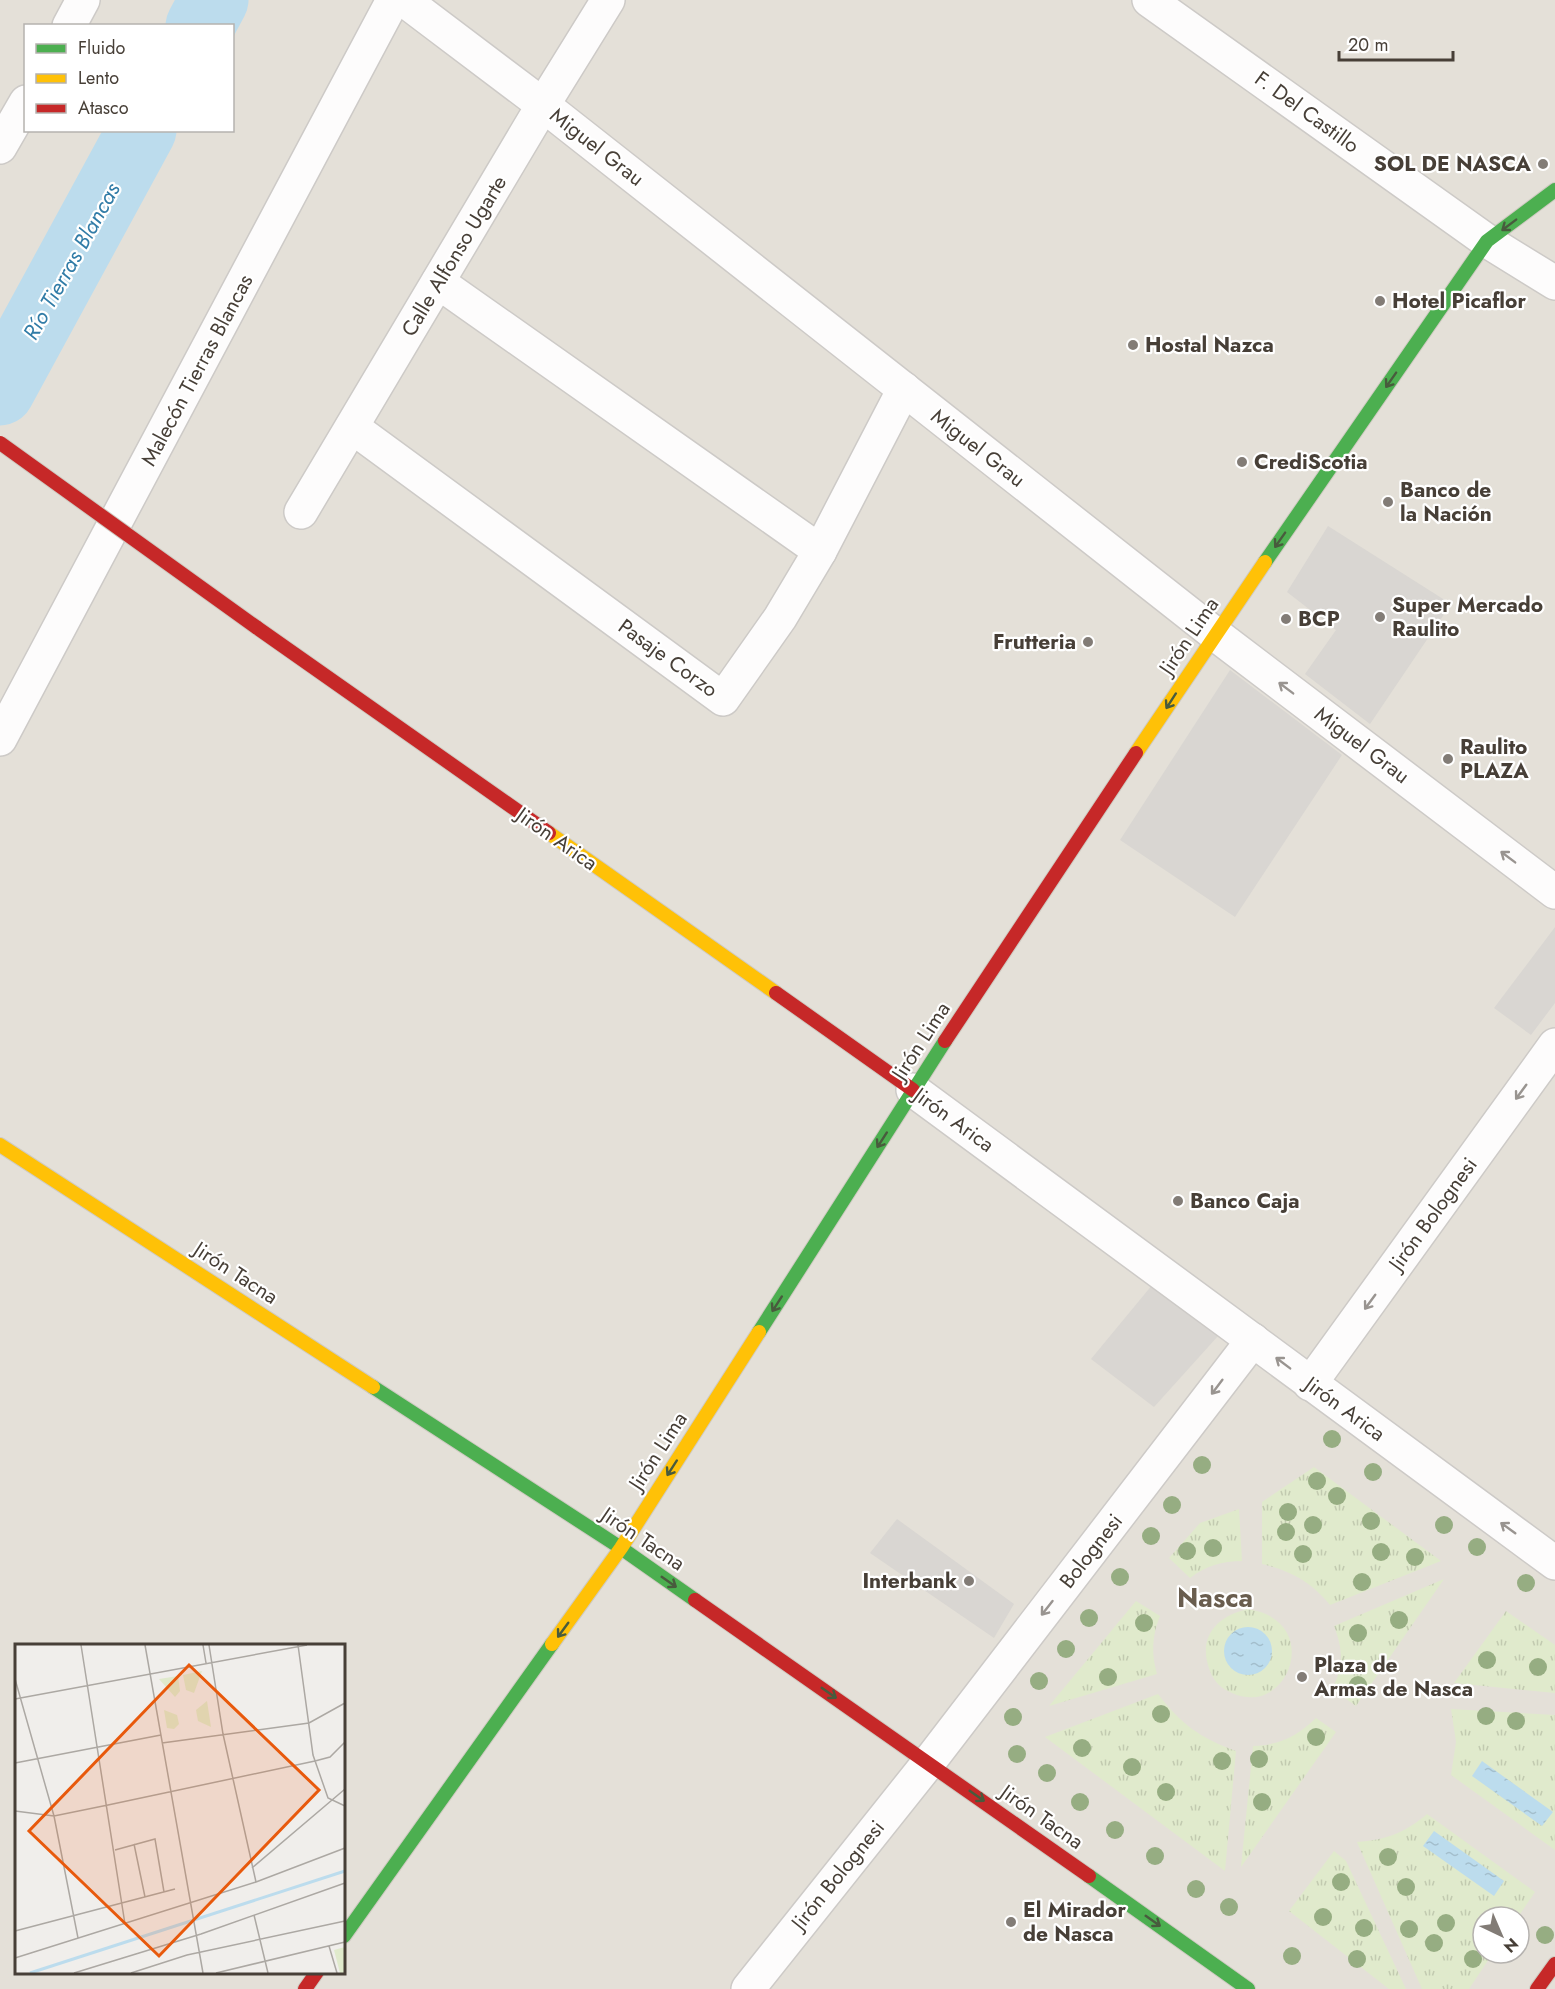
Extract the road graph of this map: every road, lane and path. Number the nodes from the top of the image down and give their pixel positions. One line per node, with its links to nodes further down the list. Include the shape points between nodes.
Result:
1 (83, 0): 6 (street)
2 (393, 0): 20 (street, Malecón Tierras Blancas)
3 (404, 0): 8 (street, Miguel Grau)
4 (608, 0): 8 (street, Calle Alfonso Ugarte)
5 (1149, 0): 11 (street, F. Del Castillo)
6 (70, 24)
7 (24, 105): 9 (street)
8 (543, 105): 12 (street, Calle Alfonso Ugarte); 14 (street, Miguel Grau)
9 (0, 147)
10 (1555, 190): 11 (street, Jirón Lima, one-way to 11)
11 (1487, 242): 13 (street, F. Del Castillo); 19 (street, Jirón Lima, one-way to 19)
12 (438, 282): 15 (street, Calle Alfonso Ugarte); 18 (street)
13 (1555, 283)
14 (904, 389): 18 (street, Pasaje Corzo); 19 (street, Miguel Grau)
15 (352, 427): 17 (street, Calle Alfonso Ugarte); 18 (street, Pasaje Corzo, via 723,699 780,618)
16 (0, 443): 23 (street, Jirón Arica, bridge)
17 (301, 512)
18 (820, 550)
19 (1215, 634): 21 (street, Miguel Grau, one-way to 19); 23 (street, Jirón Lima, one-way to 23)
20 (0, 740)
21 (1555, 892)
22 (1555, 1045): 26 (street, Jirón Bolognesi, one-way to 26)
23 (914, 1090): 25 (street, Jirón Arica); 27 (street, Jirón Lima, one-way to 27)
24 (0, 1145): 27 (street, Jirón Tacna)
25 (1253, 1340): 26 (street, Jirón Arica, one-way to 25); 29 (street, Bolognesi, one-way to 29)
26 (1310, 1384): 28 (street, Jirón Arica, one-way to 26)
27 (621, 1548): 29 (street, Jirón Tacna, one-way to 29); 30 (street, Jirón Lima, one-way to 30)
28 (1555, 1563)
29 (929, 1762): 34 (street, Jirón Bolognesi); 35 (street, Jirón Tacna, one-way to 35)
30 (345, 1935)
31 (1555, 1964): 36 (street)
32 (316, 1974): 33 (street)
33 (306, 1989)
34 (748, 1989)
35 (1248, 1989)
36 (1537, 1989)

